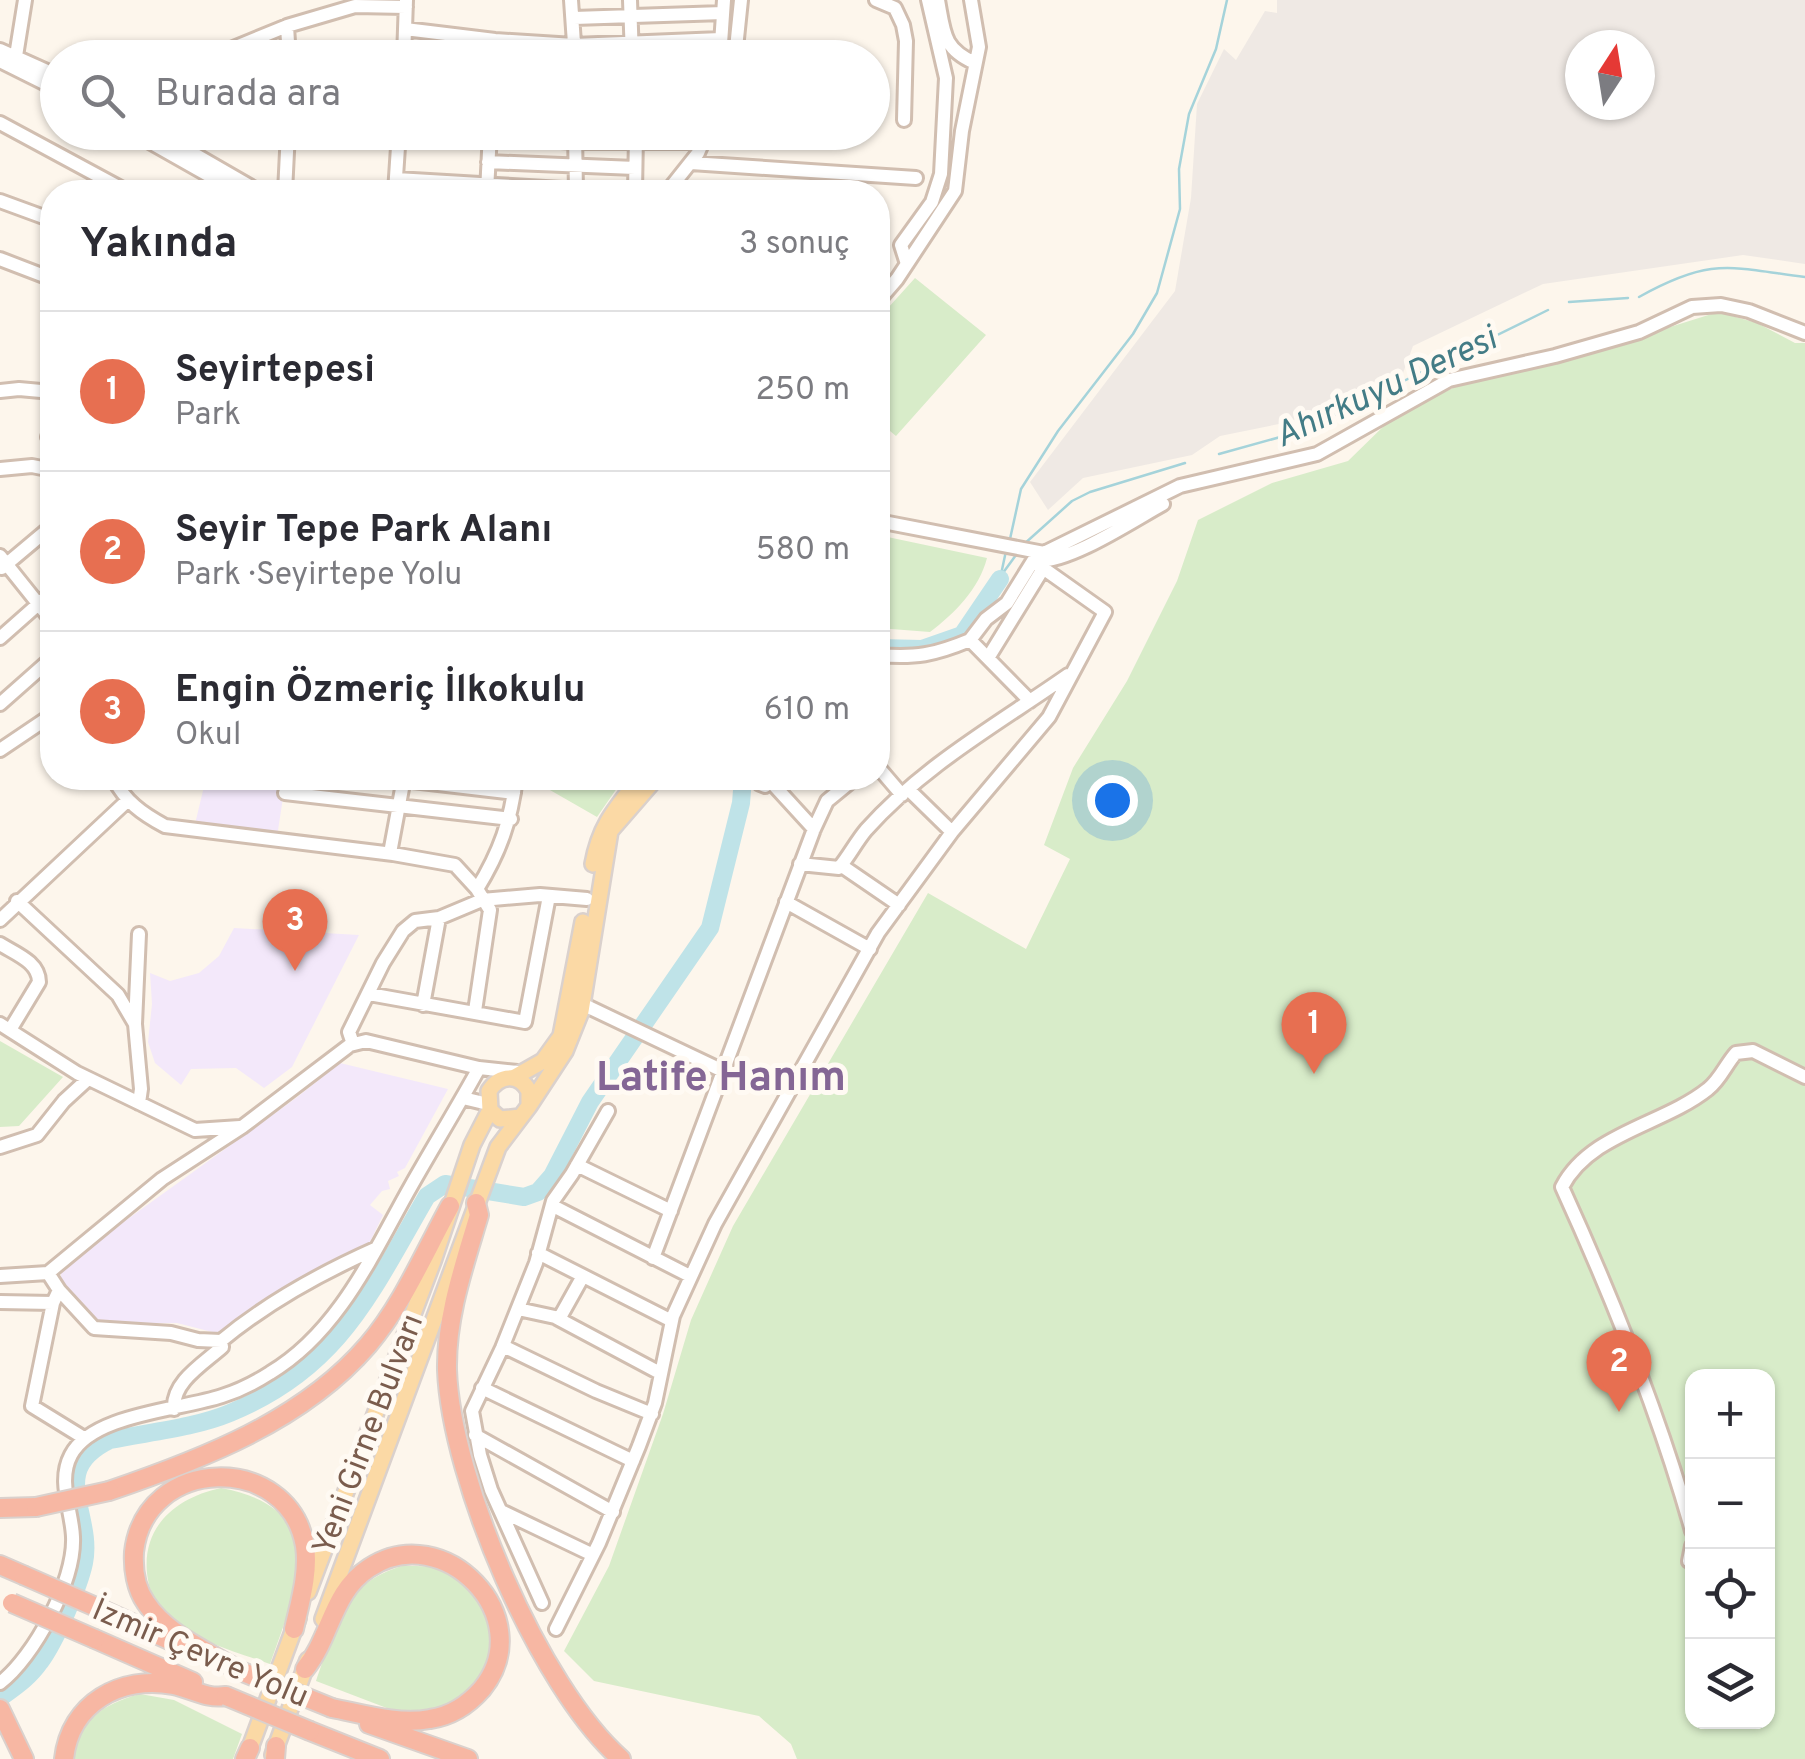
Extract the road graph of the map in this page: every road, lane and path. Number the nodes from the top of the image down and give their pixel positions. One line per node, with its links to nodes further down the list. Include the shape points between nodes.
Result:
1 (25, 0): 25 (street)
2 (571, 0): 12 (street)
3 (630, 0): 11 (street)
4 (741, 0): 23 (street)
5 (876, 0): 30 (street, via 895,8 903,25)
6 (928, 0): 59 (street, via 946,78 941,174 932,202 901,245)
7 (938, 0): 27 (street, via 948,45)
8 (971, 0): 27 (street)
9 (406, 3): 13 (street, via 354,6); 14 (street)
10 (724, 6): 11 (street); 15 (street)
11 (630, 16): 12 (street); 21 (street)
12 (574, 18): 20 (street)
13 (286, 26): 16 (street); 17 (street)
14 (406, 28): 18 (street); 19 (street)
15 (721, 39): 22 (street)
16 (252, 40)
17 (287, 40)
18 (405, 40)
19 (495, 40)
20 (574, 40)
21 (632, 40)
22 (676, 40)
23 (737, 40)
24 (0, 50): 25 (street)
25 (16, 56): 28 (street)
26 (0, 61): 29 (street)
27 (976, 63): 59 (street, via 955,191)
28 (40, 67)
29 (40, 81)
30 (904, 120)
31 (0, 123): 32 (street)
32 (40, 145)
33 (50, 150): 47 (street)
34 (164, 150): 48 (street)
35 (187, 150): 49 (street)
36 (287, 150): 50 (street)
37 (398, 150): 51 (street)
38 (489, 150): 42 (street)
39 (575, 150): 44 (street)
40 (636, 150): 45 (street)
41 (698, 150): 43 (street)
42 (488, 162): 44 (street); 52 (street)
43 (691, 162): 46 (street); 55 (street)
44 (576, 167): 45 (street); 53 (street)
45 (636, 168): 54 (street)
46 (916, 178)
47 (106, 180)
48 (217, 180)
49 (239, 180)
50 (286, 180)
51 (396, 180)
52 (487, 180)
53 (576, 180)
54 (636, 180)
55 (677, 180)
56 (0, 201): 57 (street)
57 (40, 216)
58 (0, 258): 60 (street)
59 (907, 264): 61 (street)
60 (40, 274)
61 (890, 286)
62 (1805, 333): 71 (street, via 1749,311 1692,307 1639,332 1449,380 1318,454 1180,486)
63 (0, 391): 64 (street)
64 (40, 391)
65 (40, 468): 66 (street)
66 (0, 469)
67 (890, 524): 70 (street)
68 (890, 531): 70 (street)
69 (40, 535): 72 (street)
70 (994, 548): 71 (street)
71 (1032, 560): 75 (street, via 1006,604); 77 (street); 79 (street, via 1105,612)
72 (2, 563): 73 (street)
73 (39, 604): 74 (street)
74 (0, 638)
75 (970, 640): 76 (street, via 936,654); 77 (street)
76 (890, 657)
77 (988, 658): 80 (street)
78 (40, 669): 81 (street)
79 (1076, 670): 80 (street); 100 (street, via 1049,717)
80 (1030, 701): 93 (street, via 974,735)
81 (0, 704)
82 (40, 724): 83 (street)
83 (0, 750)
84 (890, 778): 93 (street)
85 (120, 790): 96 (street)
86 (402, 790): 97 (street)
87 (492, 790): 95 (street)
88 (514, 790): 95 (street)
89 (630, 790): 106 (main road, via 597,839)
90 (646, 790): 116 (main road, Yeni Girne Bulvarı, via 610,831)
91 (779, 790): 99 (street)
92 (840, 790): 99 (street)
93 (905, 792): 100 (street); 103 (street, via 864,832)
94 (285, 793): 97 (street)
95 (514, 793): 98 (street)
96 (127, 801): 101 (street, via 165,826); 107 (street)
97 (399, 805): 98 (street); 101 (street)
98 (510, 819): 104 (street)
99 (814, 829): 102 (street)
100 (952, 832): 109 (street)
101 (390, 853): 104 (street, via 451,864)
102 (800, 864): 103 (street); 108 (street)
103 (842, 866): 109 (street)
104 (479, 894): 105 (street); 110 (street); 118 (street, via 490,910)
105 (550, 896): 106 (street); 118 (street, via 524,1022)
106 (587, 899): 124 (main road, via 561,1036 543,1061)
107 (17, 901): 111 (street); 119 (street, via 118,994)
108 (786, 902): 114 (street); 123 (street)
109 (899, 905): 114 (street)
110 (439, 918): 115 (street, via 415,921 404,931); 117 (street)
111 (0, 920)
112 (138, 934): 119 (street)
113 (0, 944): 120 (street, via 40,974)
114 (870, 949): 145 (street)
115 (368, 994): 117 (street); 121 (street, via 350,1032)
116 (582, 1004): 123 (street); 131 (main road, Yeni Girne Bulvarı, via 565,1051)
117 (422, 1005): 118 (street)
118 (476, 1011)
119 (135, 1024): 128 (street)
120 (5, 1027): 126 (street)
121 (352, 1044): 122 (street, via 366,1041); 132 (street)
122 (479, 1068): 124 (street); 127 (street)
123 (723, 1071): 138 (street)
124 (512, 1074): 129 (main road, via 492,1085); 131 (main road, via 529,1091)
125 (1805, 1077): 160 (street, via 1752,1051 1736,1053 1708,1089 1613,1138 1569,1173 1562,1187 1645,1385)
126 (88, 1079): 128 (street); 133 (street, via 37,1134)
127 (463, 1098): 129 (street); 139 (street)
128 (139, 1103): 132 (street, via 195,1130)
129 (489, 1107): 131 (main road, via 500,1118); 135 (main road, Yeni Girne Bulvarı)
130 (608, 1111): 134 (street)
131 (525, 1112): 136 (main road, Yeni Girne Bulvarı, via 496,1152)
132 (242, 1127): 142 (street, via 162,1179)
133 (0, 1146)
134 (578, 1166): 137 (street); 138 (street)
135 (452, 1200): 161 (highway, bridge, via 369,1344 292,1411 109,1491); 168 (main road, Yeni Girne Bulvarı)
136 (476, 1203): 170 (main road, Yeni Girne Bulvarı); 184 (highway, via 479,1214 448,1331 450,1416 458,1450 492,1545 552,1670)
137 (553, 1206): 140 (street); 141 (street)
138 (671, 1212): 141 (street)
139 (375, 1249): 151 (street, via 260,1309); 155 (street, via 319,1334 272,1372 226,1395)
140 (538, 1253): 144 (street); 148 (street)
141 (653, 1258): 145 (street)
142 (48, 1273): 143 (street); 146 (street)
143 (0, 1276)
144 (583, 1276): 149 (street); 150 (street)
145 (690, 1276): 150 (street)
146 (56, 1296): 147 (street); 151 (street, via 94,1328); 158 (street, via 32,1406)
147 (0, 1302)
148 (518, 1308): 149 (street); 152 (street)
149 (559, 1319): 153 (street)
150 (672, 1321): 153 (street)
151 (220, 1341): 155 (street, via 177,1387)
152 (503, 1346): 154 (street); 156 (street)
153 (660, 1374): 156 (street)
154 (482, 1388): 157 (street, via 472,1411); 159 (street)
155 (174, 1409): 158 (street, via 109,1422)
156 (652, 1414): 159 (street)
157 (476, 1435): 162 (street); 163 (street)
158 (84, 1438): 172 (street, via 64,1475 74,1535 66,1577 30,1654)
159 (633, 1461): 163 (street)
160 (1685, 1506)
161 (0, 1508)
162 (501, 1511): 164 (street); 167 (street)
163 (613, 1512): 164 (street)
164 (591, 1554): 169 (street)
165 (0, 1565): 171 (highway, İzmir Çevre Yolu, bridge)
166 (6, 1600): 173 (highway, İzmir Çevre Yolu, bridge)
167 (542, 1603)
168 (294, 1629): 171 (highway, via 306,1550 287,1506 249,1481 221,1476 173,1488 136,1538 138,1587 163,1624); 177 (main road, Yeni Girne Bulvarı)
169 (556, 1629)
170 (305, 1669): 174 (highway, via 348,1586 384,1559 426,1555 479,1584 494,1610 500,1650 475,1697 428,1720); 178 (main road, Yeni Girne Bulvarı)
171 (238, 1670): 174 (highway, bridge)
172 (0, 1683)
173 (226, 1696): 176 (highway, İzmir Çevre Yolu, bridge); 180 (highway, via 144,1682 106,1692 80,1716)
174 (332, 1708): 183 (highway, İzmir Çevre Yolu)
175 (3, 1715): 179 (highway)
176 (310, 1731): 181 (highway); 182 (highway, İzmir Çevre Yolu)
177 (247, 1755)
178 (274, 1755)
179 (24, 1759)
180 (64, 1759)
181 (360, 1759)
182 (380, 1759)
183 (468, 1759)
184 (621, 1759)

